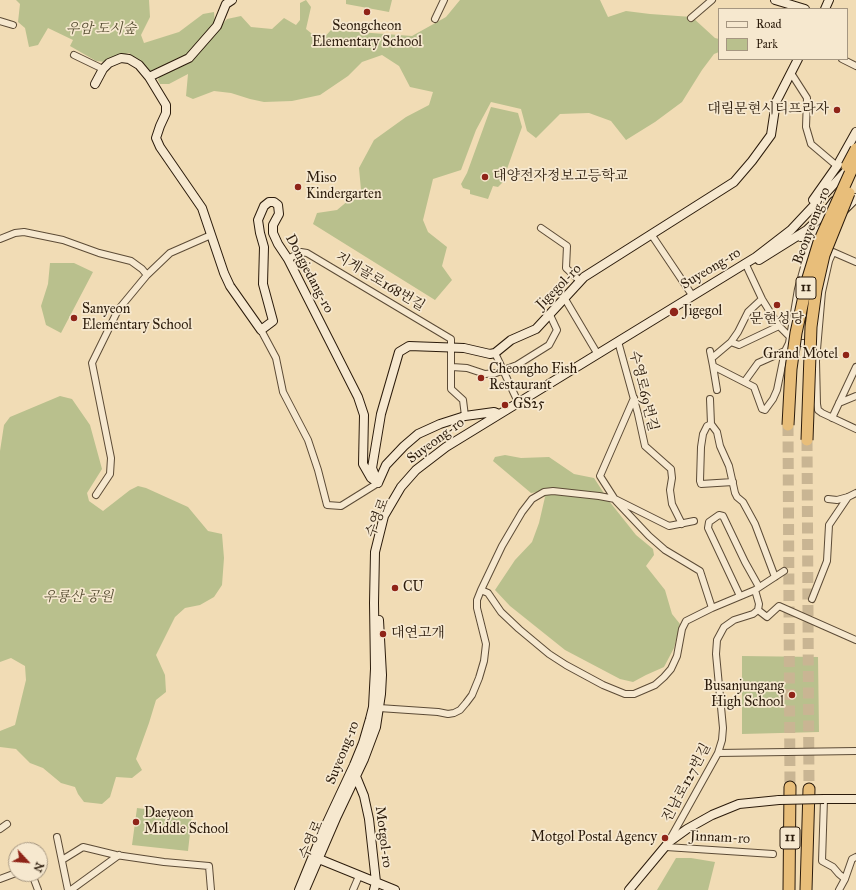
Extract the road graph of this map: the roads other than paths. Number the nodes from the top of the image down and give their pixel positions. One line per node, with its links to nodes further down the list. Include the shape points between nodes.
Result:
1 (232, 0): 16 (main road, via 226,4 217,26 189,58)
2 (444, 0): 6 (street)
3 (711, 0): 7 (street)
4 (775, 0): 5 (main road)
5 (802, 8)
6 (435, 18)
7 (691, 18)
8 (0, 21): 9 (street)
9 (13, 25)
10 (74, 56): 14 (street)
11 (798, 60): 15 (main road, Jigegol-ro)
12 (843, 60): 13 (street)
13 (856, 66)
14 (103, 68): 16 (main road, via 121,58 129,59 139,65); 17 (main road)
15 (791, 73): 21 (street, via 807,98 806,127 810,144); 28 (main road, Jigegol-ro, via 776,102 771,135 752,162 734,182)
16 (149, 77): 30 (main road, via 166,105 166,113 156,138 172,167 202,208)
17 (95, 84)
18 (856, 132): 21 (main road, Suyeong-ro)
19 (856, 149): 31 (highway, bridge)
20 (856, 159): 26 (main road, Suyeong-ro); 31 (highway, Beonyeong-ro / 11, bridge)
21 (837, 166): 29 (main road, Suyeong-ro)
22 (856, 171): 31 (main road, via 826,212)
23 (856, 178): 33 (highway, Beonyeong-ro / 11, bridge)
24 (856, 190): 33 (highway, bridge)
25 (856, 198): 31 (main road)
26 (813, 207): 29 (main road, Suyeong-ro); 31 (main road, via 806,217)
27 (541, 228): 38 (street, via 567,246 566,268)
28 (651, 234): 38 (main road, Jigegol-ro); 39 (street)
29 (786, 234): 39 (main road, Suyeong-ro, via 756,257)
30 (211, 235): 37 (street, via 170,253); 44 (main road, via 230,286)
31 (813, 236): 36 (main road, Suyeong-ro, via 793,240); 45 (street, via 798,289); 70 (highway, Beonyeong-ro / 11, bridge, via 791,369)
32 (0, 239): 37 (street, via 24,232 63,240 131,262 142,268)
33 (828, 253): 35 (street); 47 (street); 72 (highway, Beonyeong-ro / 11, bridge, via 816,290 811,327)
34 (288, 258): 44 (main road, Dongjedang-ro, via 273,233 273,225 279,214 278,206 274,202 269,202 264,206 258,220 264,247 263,284 273,321); 49 (street, 지게골로168번길, via 307,252 451,339); 74 (main road, Dongjedang-ro, via 358,397 364,415 363,464 370,478)
35 (856, 262)
36 (747, 267): 41 (street); 48 (main road, Suyeong-ro)
37 (146, 275): 76 (street, via 118,310 92,363 111,458 110,474)
38 (580, 281): 40 (main road, Jigegol-ro)
39 (692, 295): 53 (main road, Suyeong-ro)
40 (564, 300): 42 (main road, Jigegol-ro); 53 (street)
41 (762, 300): 43 (street); 46 (street, via 748,312)
42 (550, 315): 52 (main road, Jigegol-ro, via 536,329 511,340); 58 (street, via 557,330 548,346)
43 (778, 326): 45 (street); 46 (street, via 739,345)
44 (261, 330): 74 (street, via 276,358 284,392 308,440 326,505 341,506)
45 (790, 340): 47 (street); 51 (street)
46 (731, 342): 54 (street)
47 (818, 343): 68 (street, via 818,410)
48 (619, 345): 62 (street, 수영로69번길); 66 (main road, 수영로)
49 (451, 347): 52 (main road); 56 (street); 74 (main road, via 409,346 399,352 380,422 372,468)
50 (710, 351): 54 (street)
51 (785, 351): 59 (street, via 758,363); 59 (street, via 777,390 765,410 762,409 754,387)
52 (495, 353): 58 (street)
53 (597, 353): 64 (main road, Suyeong-ro)
54 (712, 358): 55 (street)
55 (713, 366): 59 (street); 60 (street)
56 (452, 367): 58 (street, via 468,368 485,374); 67 (street, via 451,389 463,400)
57 (856, 367): 65 (street)
58 (503, 371): 64 (street)
59 (744, 381)
60 (717, 390)
61 (856, 396): 65 (street)
62 (634, 398): 78 (street, via 600,476); 81 (street, 수영로69번길, via 645,446 671,469 672,504)
63 (710, 399): 69 (street)
64 (518, 402): 66 (main road, Suyeong-ro)
65 (839, 403): 68 (street)
66 (501, 415): 67 (main road, via 494,412); 91 (main road, 수영로, via 427,467 404,490 387,522 380,547 379,563 382,665); 94 (main road, Suyeong-ro, via 446,447 416,470 401,487 384,516 375,552 373,707)
67 (465, 416): 74 (main road, via 418,434 386,465)
68 (832, 418): 71 (street)
69 (711, 424): 73 (street); 73 (street, via 703,434 701,484)
70 (788, 424)
71 (856, 429)
72 (807, 440)
73 (733, 482): 83 (street, via 737,497 743,502 755,524)
74 (378, 483)
75 (856, 493): 77 (street)
76 (96, 495)
77 (848, 497): 79 (street); 87 (street, via 829,525 827,561)
78 (615, 499): 81 (street, via 669,526); 85 (street, via 553,491 544,492 532,499 502,546); 88 (street, via 665,550 700,571)
79 (828, 499)
80 (694, 521): 81 (street)
81 (682, 524)
82 (784, 571): 83 (street)
83 (775, 576): 84 (street)
84 (757, 589): 86 (street); 86 (street, via 723,516 719,515 709,522 708,528); 89 (street)
85 (480, 590): 88 (street, via 488,593 501,612 549,654 624,694 644,690 664,677 677,656 686,621); 91 (street, via 477,604 486,644 484,661 472,695 466,703 460,710 448,714)
86 (740, 596): 88 (street)
87 (812, 599)
88 (712, 608)
89 (758, 610): 90 (street, via 767,617 779,606); 93 (street, 진남로127번길, via 724,627 717,640 723,728)
90 (856, 640)
91 (379, 708): 95 (main road, 수영로, via 373,735)
92 (856, 751): 93 (street)
93 (718, 753): 103 (street, 진남로127번길)
94 (354, 765): 95 (main road, Motgol-ro); 106 (main road, Suyeong-ro, via 334,806)
95 (356, 776): 106 (main road, 수영로); 111 (main road, Motgol-ro, via 370,819)
96 (790, 787): 119 (highway, 11)
97 (810, 789): 120 (highway, 11)
98 (824, 799): 99 (main road); 103 (main road, Jinnam-ro, bridge, via 739,804 686,829); 110 (street, via 822,861 833,867)
99 (856, 799)
100 (7, 824): 101 (street)
101 (0, 829)
102 (57, 837): 108 (street)
103 (667, 844): 104 (street, Jinnam-ro); 118 (main road, Jinnam-ro)
104 (773, 854)
105 (119, 855): 108 (street, via 83,848); 112 (street); 113 (street, via 209,866)
106 (316, 857): 109 (main road); 114 (main road, Suyeong-ro); 115 (main road, 수영로)
107 (856, 857): 110 (street, via 852,859)
108 (62, 860): 112 (street)
109 (359, 876): 111 (main road); 116 (street)
110 (845, 879): 121 (street)
111 (375, 886): 117 (main road)
112 (70, 890)
113 (211, 890)
114 (299, 890)
115 (305, 890)
116 (353, 890)
117 (395, 890)
118 (629, 890)
119 (790, 890)
120 (806, 890)
121 (839, 890)

